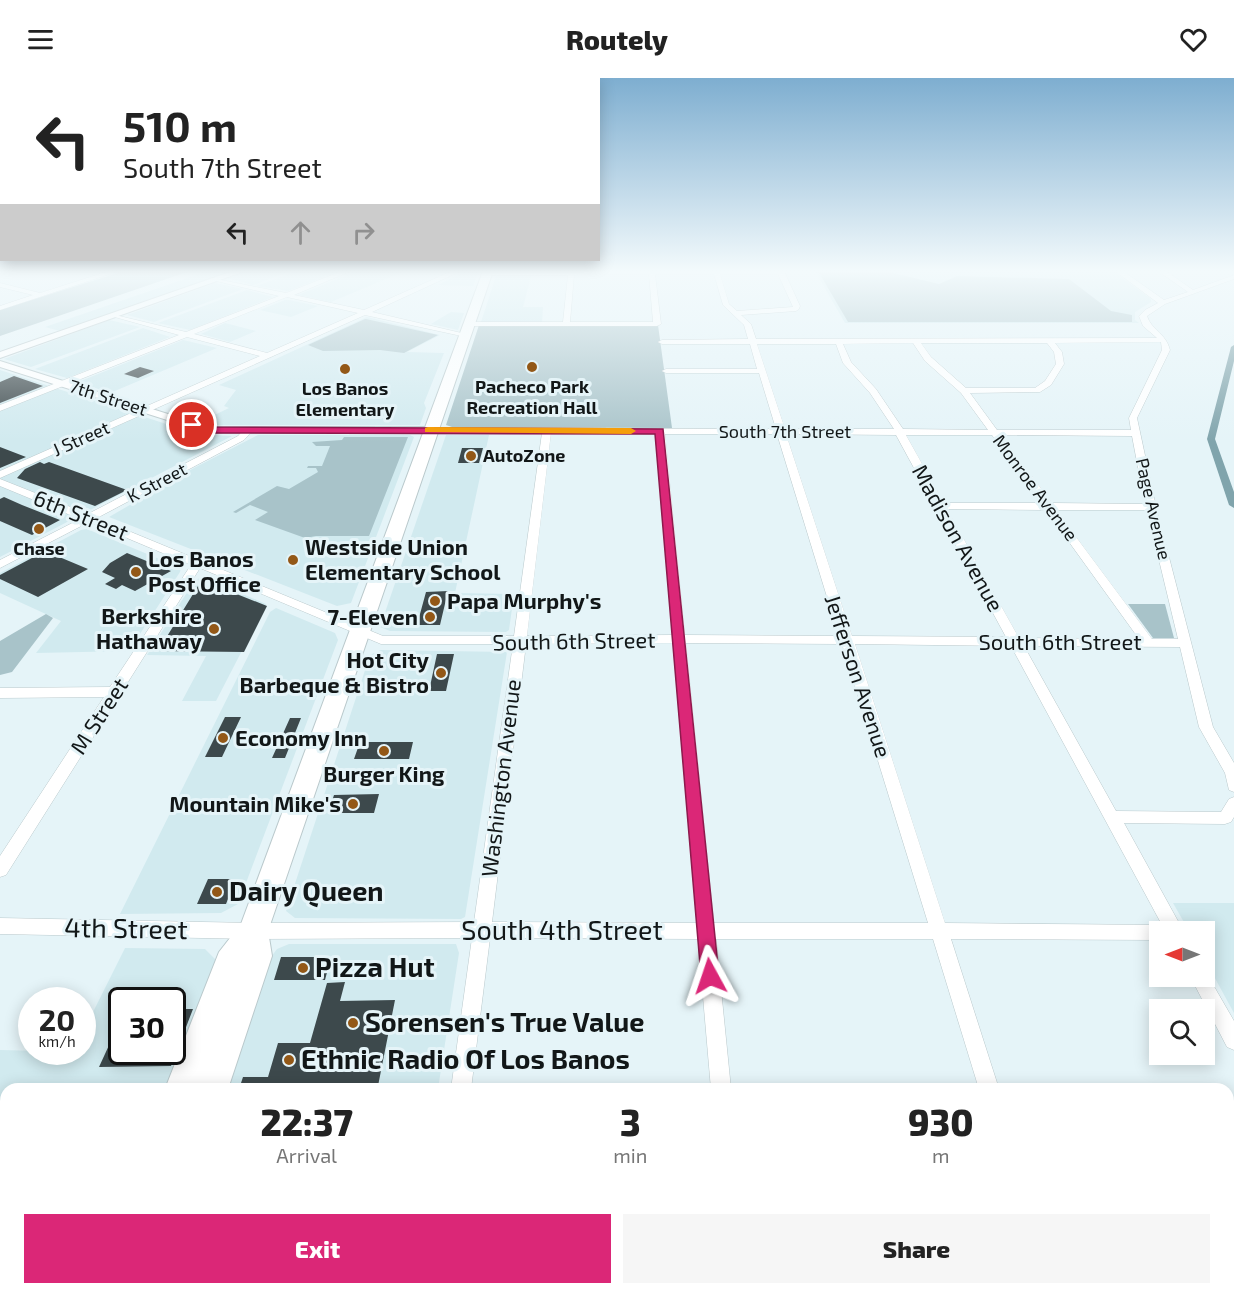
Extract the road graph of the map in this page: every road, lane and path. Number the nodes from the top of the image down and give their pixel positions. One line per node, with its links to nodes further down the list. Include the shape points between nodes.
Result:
1 (77, 328): 17 (street)
2 (160, 328): 10 (street)
3 (204, 328): 10 (street)
4 (330, 328): 18 (street, J Street)
5 (455, 328): 9 (street)
6 (505, 328): 9 (street)
7 (748, 328): 16 (street, Jefferson Avenue)
8 (1150, 328): 14 (street)
9 (468, 330): 27 (highway)
10 (186, 335): 18 (street); 22 (street)
11 (838, 340): 12 (street); 16 (street); 31 (street, Madison Avenue, via 846,363 882,403)
12 (915, 340): 13 (street); 23 (street, Monroe Avenue, via 928,359)
13 (1049, 340): 14 (street); 23 (street, via 1058,351 1060,364 1048,383 1037,390)
14 (1164, 340): 33 (street, Page Avenue, via 1166,350 1132,418)
15 (662, 342): 16 (street)
16 (753, 342): 21 (street, Jefferson Avenue)
17 (0, 355)
18 (268, 356): 25 (street, J Street)
19 (0, 364): 22 (street, 7th Street)
20 (666, 371): 21 (street)
21 (762, 371): 30 (street, Jefferson Avenue)
22 (63, 384): 24 (street); 25 (street, 7th Street)
23 (964, 391): 32 (street, Monroe Avenue)
24 (0, 408)
25 (145, 411): 26 (street, 7th Street, via 208,430); 34 (street, J Street)
26 (248, 430): 27 (street, 7th Street); 39 (street, K Street, via 241,438)
27 (432, 430): 28 (street, South 7th Street); 42 (highway)
28 (547, 431): 29 (street, South 7th Street); 45 (street, Washington Avenue)
29 (660, 431): 30 (street, South 7th Street); 43 (street)
30 (781, 432): 31 (street, South 7th Street); 44 (street, Jefferson Avenue)
31 (899, 432): 32 (street, South 7th Street); 36 (street, Madison Avenue)
32 (994, 433): 33 (street, South 7th Street); 37 (street, Monroe Avenue)
33 (1137, 433): 38 (street, Page Avenue)
34 (0, 476)
35 (0, 482): 39 (street, 6th Street)
36 (941, 506): 37 (street); 46 (street, Madison Avenue)
37 (1049, 507): 38 (street); 47 (street, Monroe Avenue)
38 (1150, 507): 48 (street, Page Avenue)
39 (88, 519): 40 (street, 6th Street); 41 (street, K Street)
40 (198, 562): 42 (street, 6th Street); 49 (street, M Street)
41 (0, 565)
42 (360, 632): 45 (street, South 6th Street, via 389,642); 60 (highway)
43 (679, 639): 44 (street, South 6th Street); 45 (street, South 6th Street); 58 (street)
44 (847, 641): 46 (street, South 6th Street); 59 (street, Jefferson Avenue)
45 (518, 642): 57 (street, Washington Avenue)
46 (1015, 642): 47 (street, South 6th Street); 53 (street, Madison Avenue)
47 (1149, 643): 48 (street, South 6th Street)
48 (1185, 643): 51 (street, Page Avenue, via 1206,727 1232,773)
49 (115, 692): 50 (street); 54 (street, M Street)
50 (0, 693)
51 (1234, 786)
52 (1234, 803): 53 (street, via 1226,818)
53 (1112, 817): 55 (street, Madison Avenue)
54 (0, 870)
55 (1169, 921)
56 (0, 926): 60 (street, 4th Street)
57 (482, 930): 58 (street, South 4th Street); 60 (street, South 4th Street); 68 (street, Washington Avenue)
58 (706, 931): 59 (street, South 4th Street); 69 (street)
59 (939, 931): 61 (street, South 4th Street); 70 (street, Jefferson Avenue)
60 (253, 932): 63 (highway, via 230,962); 67 (highway, via 257,956)
61 (1149, 932)
62 (1205, 987): 64 (street)
63 (205, 1030): 65 (highway); 66 (highway, via 211,1045)
64 (1234, 1040)
65 (184, 1083)
66 (198, 1083)
67 (213, 1083)
68 (462, 1083)
69 (720, 1083)
70 (987, 1083)

